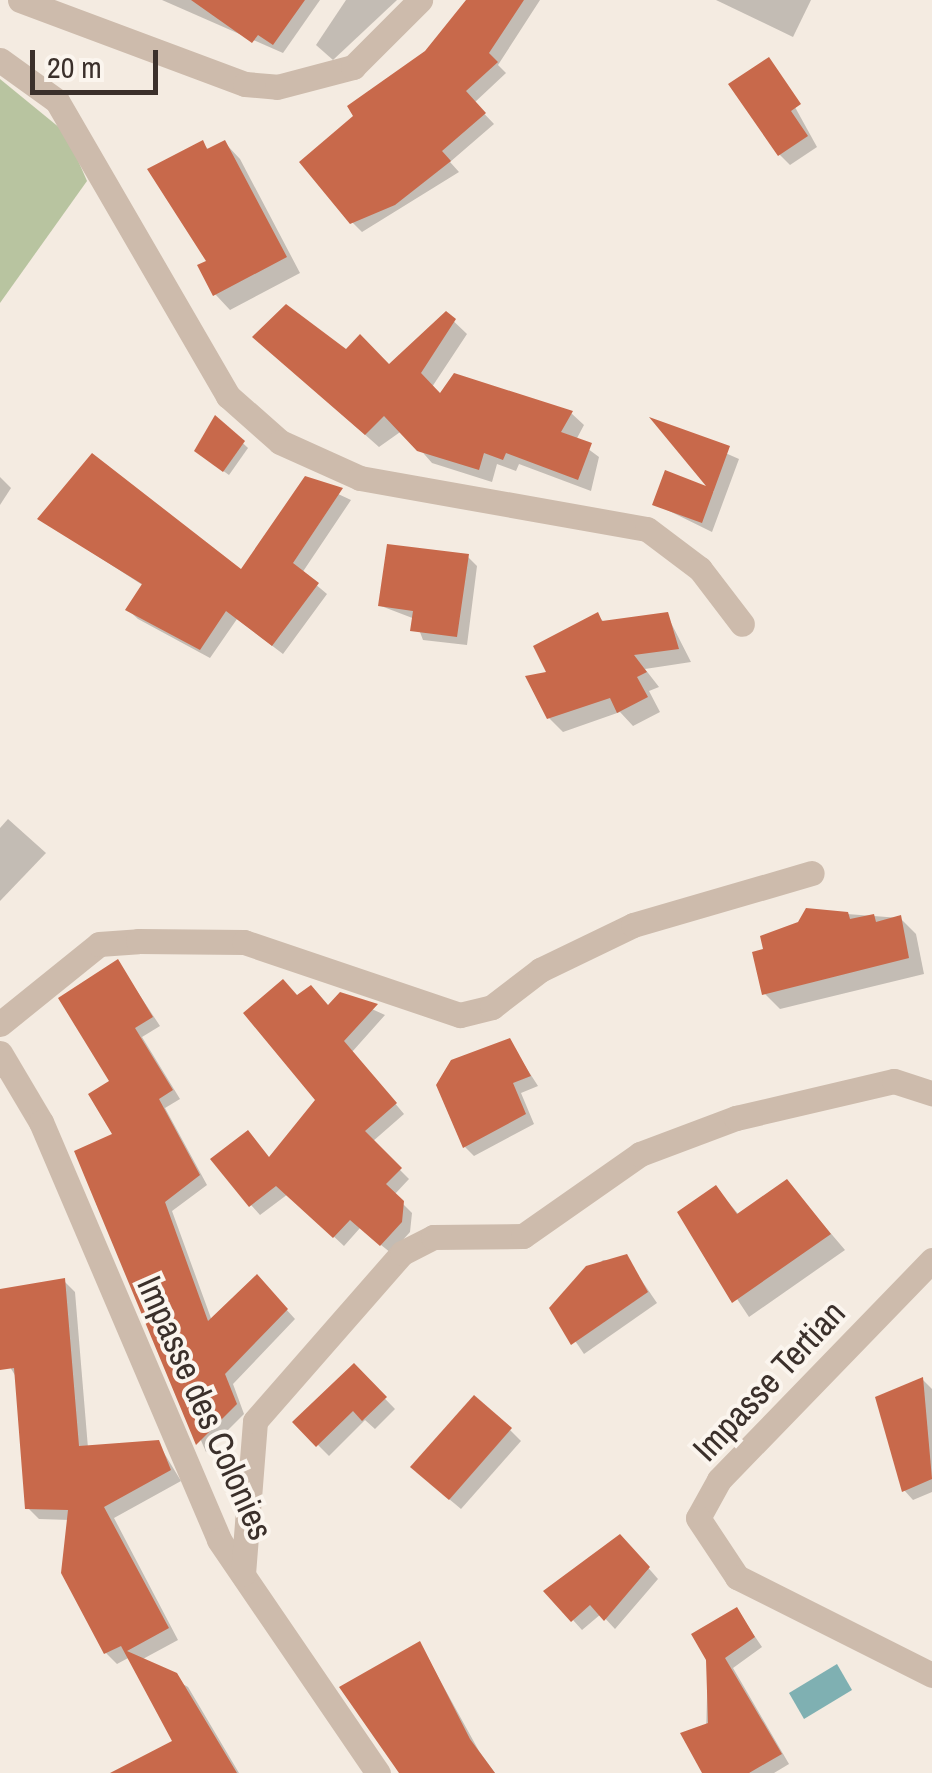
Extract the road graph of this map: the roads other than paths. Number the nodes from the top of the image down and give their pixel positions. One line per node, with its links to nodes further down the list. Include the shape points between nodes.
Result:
1 (20, 0): 2 (street, via 245,84 276,87 353,67)
2 (420, 0)
3 (0, 60): 4 (street, via 57,102 228,396 280,442 360,478 647,529 700,569)
4 (742, 624)
5 (812, 873): 6 (street, via 633,925 540,970 492,1007 460,1015 244,942 138,940 98,944)
6 (0, 1024)
7 (0, 1053): 10 (street, Impasse des Colonies, via 41,1122 219,1540)
8 (932, 1092): 10 (street, via 894,1081 736,1118 640,1154 523,1236 433,1237 402,1253 255,1421)
9 (932, 1260): 11 (street, Impasse Tertian, via 720,1480 698,1518 737,1576)
10 (243, 1574): 12 (street, Impasse des Colonies)
11 (932, 1675)
12 (378, 1773)

